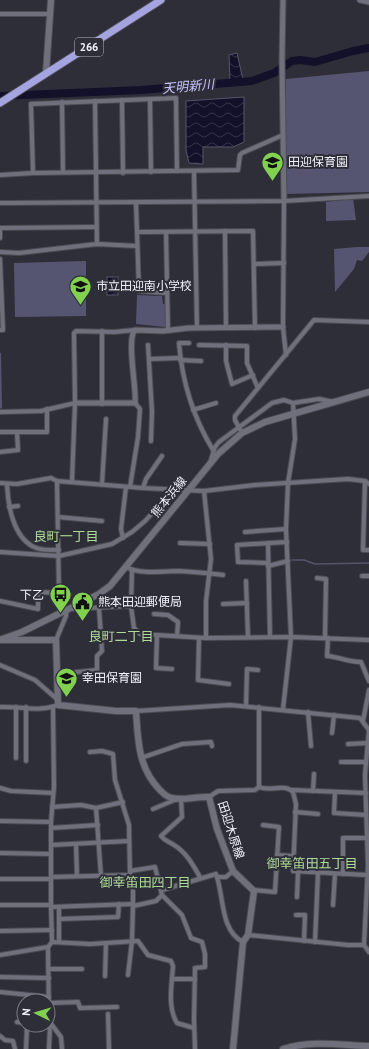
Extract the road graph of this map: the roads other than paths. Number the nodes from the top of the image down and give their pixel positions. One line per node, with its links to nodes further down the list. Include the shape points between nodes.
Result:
1 (51, 0): 7 (main road)
2 (161, 0): 8 (highway, 266)
3 (283, 0): 14 (street)
4 (360, 0): 5 (street)
5 (369, 2)
6 (0, 14): 7 (street)
7 (50, 14): 8 (main road)
8 (46, 73): 12 (highway, 266)
9 (150, 99): 10 (street); 15 (street, via 177,99); 19 (street)
10 (122, 100): 11 (street); 21 (street)
11 (95, 101): 13 (street); 18 (street)
12 (1, 102)
13 (62, 102): 17 (street); 20 (street, via 30,104)
14 (283, 136): 16 (street, via 242,153 238,170); 25 (street)
15 (177, 171): 16 (street); 19 (street)
16 (194, 171): 24 (street)
17 (63, 172): 18 (street); 20 (street)
18 (95, 172): 21 (street); 26 (street)
19 (151, 172): 21 (street)
20 (33, 173): 22 (street)
21 (123, 173)
22 (0, 175)
23 (369, 196): 25 (street)
24 (195, 201): 25 (street); 27 (street); 33 (street)
25 (284, 201): 39 (street)
26 (95, 202): 27 (street); 28 (street); 29 (street)
27 (136, 202): 31 (street)
28 (0, 204)
29 (96, 227): 34 (street, via 0,228); 35 (street)
30 (224, 231): 33 (street); 40 (street, via 253,231); 45 (street)
31 (137, 232): 32 (street); 36 (street)
32 (166, 232): 33 (street); 41 (street)
33 (196, 232): 44 (street)
34 (0, 238)
35 (97, 244): 36 (street); 37 (street, via 19,253)
36 (137, 246): 41 (street, via 138,291)
37 (0, 252)
38 (0, 259): 47 (street, via 3,330)
39 (284, 263): 40 (street); 43 (street)
40 (254, 264): 46 (street)
41 (167, 293): 50 (street)
42 (369, 322): 55 (street, via 314,320)
43 (283, 327): 46 (street); 55 (street)
44 (197, 328): 45 (street); 50 (street)
45 (226, 328): 46 (street)
46 (255, 328)
47 (0, 330)
48 (135, 330): 49 (street); 50 (street); 64 (street, via 132,334 132,357)
49 (102, 331): 63 (street, via 74,333); 67 (street)
50 (168, 331)
51 (189, 343): 57 (street, via 179,343)
52 (148, 345): 56 (street)
53 (199, 345): 54 (street)
54 (226, 345): 59 (street, via 247,346 247,363); 59 (street, via 226,361 232,384)
55 (286, 355): 60 (street)
56 (149, 359): 57 (street); 77 (street)
57 (180, 359): 58 (street); 69 (street)
58 (201, 361)
59 (253, 375): 60 (street)
60 (258, 388): 73 (street, via 235,416)
61 (369, 392): 62 (main road, 熊本浜線)
62 (335, 402): 66 (street, via 319,399); 71 (main road, 熊本浜線)
63 (74, 403): 67 (street); 68 (street); 83 (street)
64 (135, 403): 67 (street); 89 (street, via 140,409 138,437)
65 (216, 403): 69 (street)
66 (293, 403): 71 (street); 73 (street, via 284,400 272,403)
67 (102, 404)
68 (47, 409): 70 (street); 75 (street, via 47,432)
69 (193, 410): 78 (street)
70 (0, 412)
71 (295, 414): 76 (main road, 熊本浜線, via 265,422); 86 (street, via 294,457)
72 (106, 419): 87 (street)
73 (239, 426): 76 (street); 78 (street)
74 (0, 432): 75 (street)
75 (17, 432): 79 (street, via 18,450)
76 (242, 433): 81 (main road, 熊本浜線, via 228,443)
77 (151, 442)
78 (213, 450): 81 (street)
79 (0, 452)
80 (162, 456): 90 (street, via 146,479)
81 (210, 464): 92 (main road, 熊本浜線)
82 (57, 481): 83 (street); 88 (street, via 51,478 37,479); 96 (street)
83 (72, 481): 87 (street)
84 (367, 482): 86 (street, via 348,479); 106 (street, via 363,550)
85 (0, 483): 88 (street)
86 (288, 483): 93 (street); 98 (street)
87 (102, 484): 89 (street)
88 (7, 485): 95 (street)
89 (128, 487): 90 (street); 100 (street, via 121,529)
90 (143, 488): 91 (street)
91 (175, 489): 92 (street); 100 (street, via 156,511)
92 (190, 489): 93 (street); 111 (main road, 熊本浜線)
93 (204, 491): 104 (street)
94 (18, 506): 95 (street)
95 (9, 507): 105 (street, via 19,530 30,545 39,549)
96 (58, 517): 97 (street); 105 (street)
97 (102, 521)
98 (286, 530): 99 (street); 101 (street)
99 (245, 532)
100 (123, 538): 108 (street, via 103,547)
101 (287, 542): 103 (street); 109 (street)
102 (180, 543): 104 (street)
103 (268, 543): 110 (street); 110 (street, via 237,544 238,562)
104 (210, 544): 112 (street)
105 (59, 550): 108 (street)
106 (369, 550)
107 (0, 552): 108 (street)
108 (59, 556): 118 (street)
109 (288, 561): 110 (street); 129 (street)
110 (268, 565): 128 (street)
111 (129, 568): 112 (street); 122 (street); 124 (main road, 熊本浜線, via 99,594)
112 (209, 574): 113 (street); 131 (street)
113 (223, 574)
114 (362, 576): 115 (street)
115 (369, 576)
116 (317, 578): 133 (street, via 326,579)
117 (246, 581): 120 (street)
118 (60, 593): 119 (street, via 38,592 38,609); 124 (street)
119 (0, 601)
120 (247, 603): 121 (street); 132 (street)
121 (223, 604)
122 (131, 606): 123 (street); 126 (street, via 137,631 140,634)
123 (100, 608): 124 (street); 140 (street, via 102,651 97,656 97,670)
124 (65, 610): 134 (main road, 熊本浜線); 135 (street, via 66,616)
125 (154, 614): 127 (street, via 168,615 178,622)
126 (157, 635): 127 (street); 138 (street, via 156,668)
127 (177, 636): 130 (street)
128 (270, 637): 129 (street); 132 (street)
129 (291, 637): 133 (street); 150 (street)
130 (199, 638): 131 (street); 142 (street, via 198,680)
131 (206, 638): 132 (street)
132 (248, 638)
133 (326, 638): 136 (street); 141 (street, via 327,656 338,656 348,662 361,662)
134 (0, 640): 135 (main road)
135 (56, 640): 140 (main road)
136 (369, 640)
137 (0, 665): 144 (street, via 34,680)
138 (172, 669)
139 (258, 670): 145 (street, via 247,669)
140 (58, 674): 144 (main road)
141 (369, 681)
142 (229, 684)
143 (369, 690): 154 (street)
144 (56, 704): 147 (street, via 36,709); 151 (main road); 172 (street)
145 (246, 706): 148 (street); 151 (street)
146 (16, 707): 147 (street); 149 (street); 161 (street)
147 (26, 707): 163 (street)
148 (259, 707): 150 (street); 167 (street)
149 (0, 708)
150 (283, 710): 152 (street)
151 (136, 711): 162 (main road)
152 (308, 712): 153 (street); 159 (street)
153 (334, 715): 154 (street, via 360,718); 155 (street)
154 (363, 721): 157 (street, via 369,730)
155 (332, 732)
156 (348, 744): 157 (street)
157 (368, 744): 165 (street)
158 (212, 746): 162 (street, via 211,742 182,744)
159 (310, 746)
160 (90, 752): 176 (street, via 102,751 113,754 115,780)
161 (16, 758)
162 (141, 758): 175 (main road, via 147,774 154,783 167,796)
163 (26, 761)
164 (341, 762): 165 (street)
165 (366, 762): 173 (street)
166 (314, 774): 170 (street)
167 (260, 787): 169 (street); 174 (street, via 255,790 218,791)
168 (0, 788): 172 (street)
169 (292, 790): 170 (street); 181 (street)
170 (313, 791): 171 (street)
171 (335, 792): 173 (street); 183 (street, via 334,813)
172 (53, 793): 178 (street)
173 (366, 793): 177 (street)
174 (209, 797): 175 (main road, 田迎木原線); 198 (main road, 田迎木原線, via 217,829)
175 (179, 799): 180 (street); 207 (street, via 182,816 161,836 191,862)
176 (123, 802): 179 (street); 190 (street, via 129,825)
177 (368, 806): 183 (street)
178 (52, 807): 179 (street); 185 (street)
179 (96, 808): 186 (street)
180 (153, 809)
181 (296, 812): 182 (street); 197 (street)
182 (318, 814)
183 (366, 815): 189 (street)
184 (0, 821): 185 (street)
185 (51, 822): 188 (street)
186 (98, 825): 188 (street); 191 (street)
187 (263, 825): 196 (street, via 279,827)
188 (51, 828): 193 (street)
189 (366, 838): 203 (street, via 343,838); 204 (street)
190 (129, 841): 191 (street); 200 (street)
191 (100, 842): 192 (street); 206 (street)
192 (76, 844): 193 (street); 205 (street)
193 (51, 845): 195 (street)
194 (0, 853): 195 (street)
195 (51, 854): 209 (street)
196 (277, 855): 197 (street); 211 (street, via 275,892)
197 (293, 856): 199 (street, via 292,869)
198 (233, 871): 208 (street, via 226,877); 211 (main road, 田迎木原線)
199 (298, 872): 201 (street); 213 (street)
200 (130, 873): 206 (street); 212 (street, via 155,867); 216 (street)
201 (318, 873): 202 (street); 230 (street)
202 (335, 874): 203 (street); 217 (street)
203 (342, 874): 204 (street)
204 (367, 875): 232 (street)
205 (77, 876): 206 (street); 209 (street)
206 (101, 876)
207 (200, 877): 208 (street, via 216,874); 212 (street)
208 (217, 877): 229 (street, via 228,926 236,939)
209 (51, 878): 210 (street); 218 (street)
210 (0, 879)
211 (253, 890): 224 (main road)
212 (162, 892): 216 (street, via 156,900); 243 (street, via 182,914 191,938 202,942 205,967 195,968)
213 (297, 897)
214 (119, 904): 216 (street); 219 (street); 221 (street, via 118,917)
215 (0, 905): 218 (street)
216 (133, 905): 225 (street)
217 (333, 905)
218 (51, 906): 219 (street); 222 (street)
219 (59, 906): 221 (street)
220 (296, 914): 226 (street, via 305,915)
221 (59, 919): 228 (street)
222 (52, 930): 223 (street); 227 (street)
223 (0, 931)
224 (248, 935): 226 (street); 229 (main road)
225 (132, 941): 231 (street); 238 (street); 242 (street, via 138,941 148,955 171,962)
226 (304, 941): 230 (street)
227 (52, 942): 228 (street); 233 (street)
228 (59, 942): 231 (street)
229 (243, 942): 263 (main road)
230 (315, 942): 232 (street)
231 (106, 943): 240 (street)
232 (364, 945): 234 (street)
233 (48, 946): 235 (street); 236 (street)
234 (369, 952)
235 (0, 955)
236 (49, 969): 237 (street); 241 (street)
237 (82, 969)
238 (128, 975)
239 (0, 976): 241 (street)
240 (105, 976)
241 (49, 978): 246 (street)
242 (172, 979): 243 (street); 250 (street, via 172,1009 175,1019 177,1023)
243 (195, 979): 250 (street)
244 (0, 992): 245 (street)
245 (16, 993)
246 (49, 993)
247 (56, 1003): 248 (street, via 78,1002 80,1008)
248 (117, 1008)
249 (108, 1014): 261 (street)
250 (194, 1028): 262 (street)
251 (56, 1032): 260 (street, via 61,1037)
252 (27, 1033): 258 (street)
253 (50, 1033): 259 (street)
254 (0, 1036): 257 (street, via 4,1040 13,1041)
255 (369, 1046): 256 (main road, via 334,1043)
256 (301, 1047): 264 (main road)
257 (15, 1049)
258 (26, 1049)
259 (49, 1049)
260 (62, 1049)
261 (109, 1049)
262 (195, 1049)
263 (234, 1049)
264 (284, 1049)

